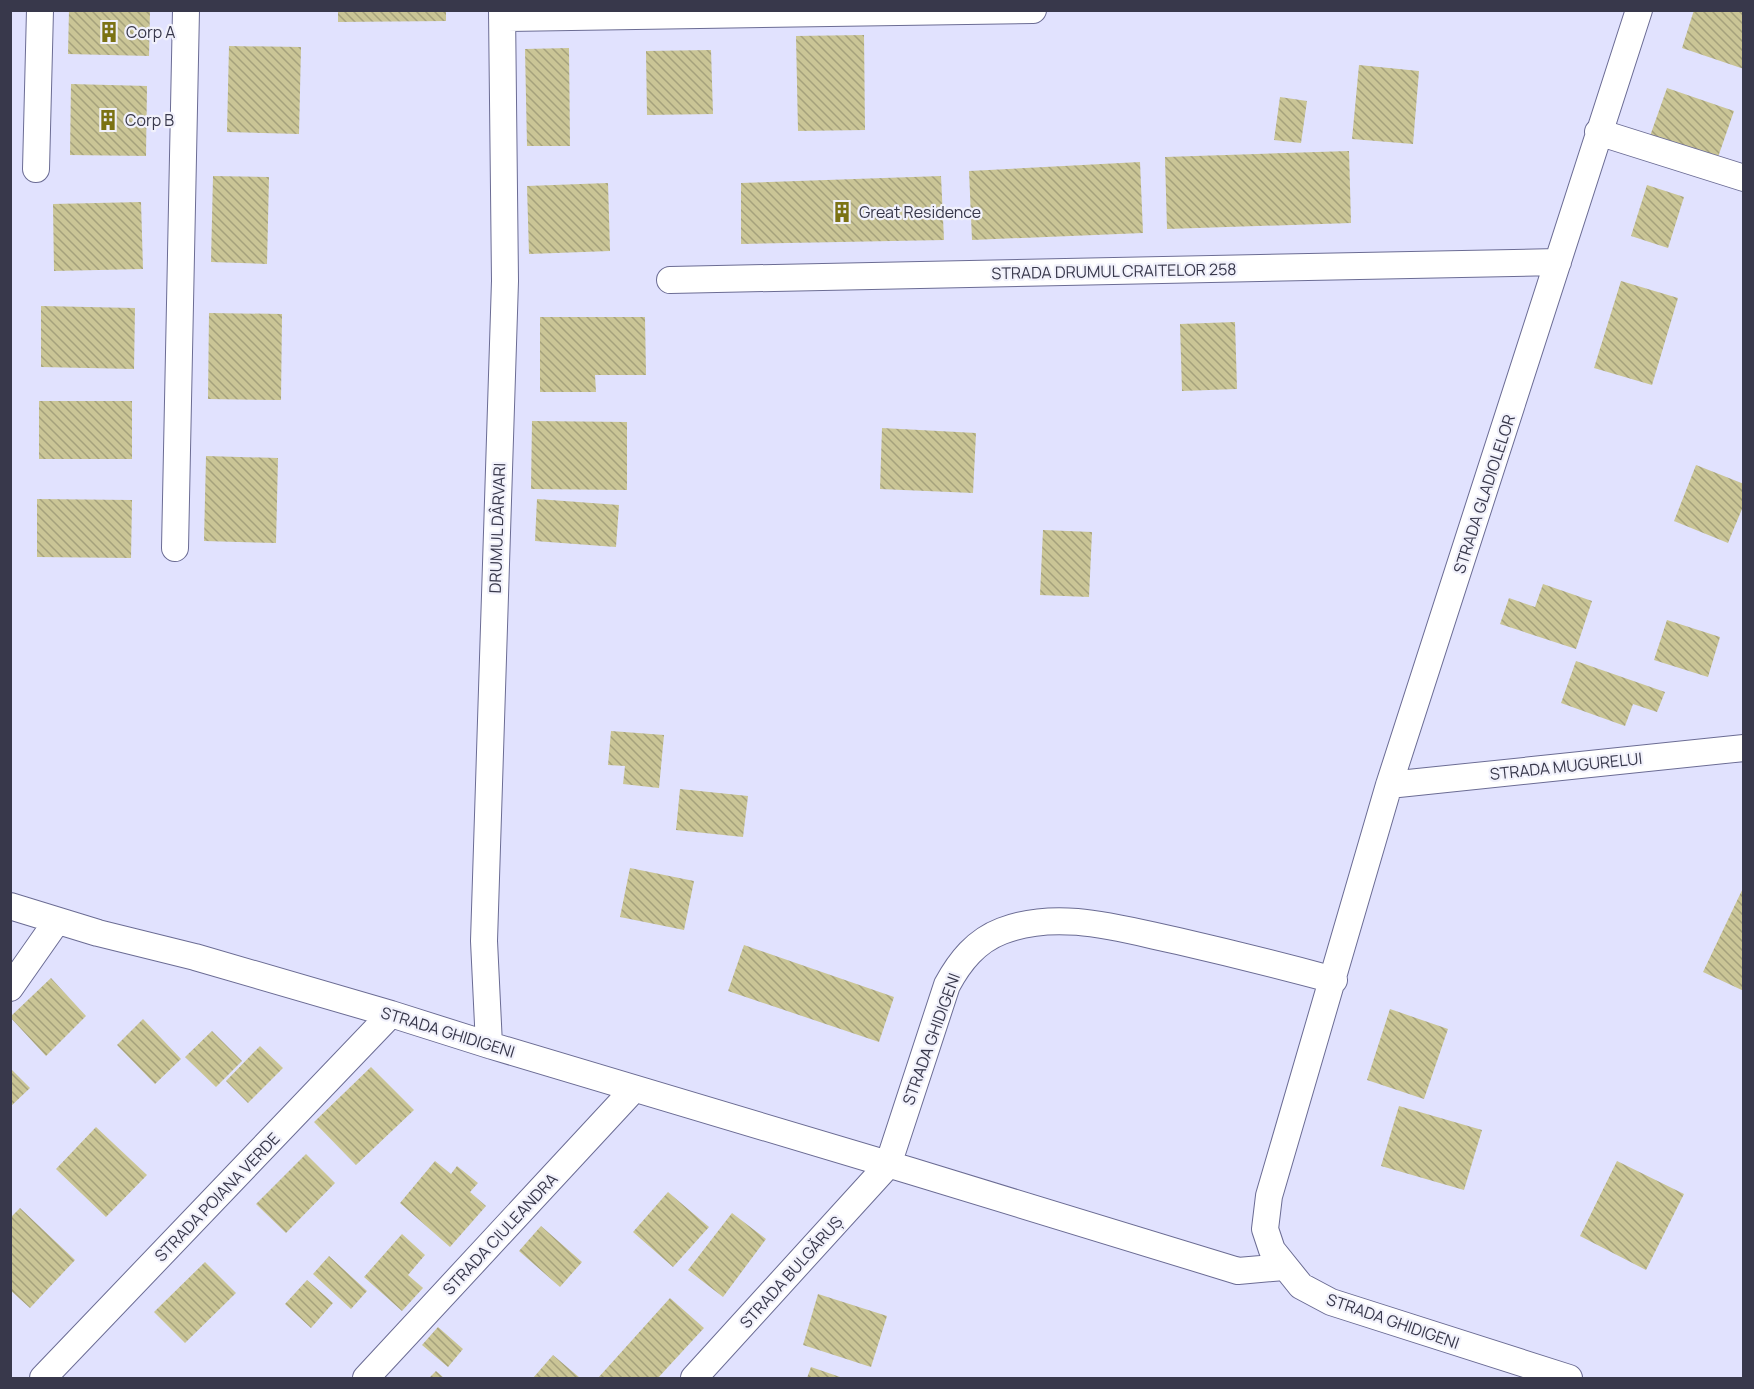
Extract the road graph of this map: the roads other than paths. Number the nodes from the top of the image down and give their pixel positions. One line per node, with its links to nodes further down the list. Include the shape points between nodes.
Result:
1 (40, 10): 7 (street)
2 (186, 10): 11 (street)
3 (1033, 10): 5 (street)
4 (1639, 10): 6 (street, STRADA GLADIOLELOR)
5 (502, 14): 19 (street, DRUMUL DÂRVARI, via 505,281 484,941)
6 (1598, 132): 8 (street); 9 (street, STRADA GLADIOLELOR)
7 (36, 169)
8 (1743, 178)
9 (1558, 262): 10 (street, STRADA DRUMUL CRAITELOR 258); 13 (street, STRADA GLADIOLELOR)
10 (670, 280)
11 (175, 548)
12 (1743, 746): 13 (street, STRADA MUGURELUI)
13 (1389, 785): 16 (street, STRADA GLADIOLELOR)
14 (10, 906): 15 (street, STRADA GHIDIGENI)
15 (57, 921): 17 (street); 18 (street, STRADA GHIDIGENI)
16 (1334, 980): 21 (street, STRADA GHIDIGENI, via 1090,922 1032,923 1001,932 974,947 947,985); 22 (street, STRADA GHIDIGENI, via 1269,1196 1265,1229 1272,1250)
17 (10, 988)
18 (391, 1014): 19 (street, STRADA GHIDIGENI); 23 (street, STRADA POIANA VERDE)
19 (489, 1045): 20 (street, STRADA GHIDIGENI)
20 (634, 1089): 21 (street, STRADA GHIDIGENI); 24 (street, STRADA CIULEANDRA)
21 (888, 1165): 22 (street, via 1238,1271); 25 (street, STRADA BULGĂRUȘ)
22 (1284, 1267): 26 (street, STRADA GHIDIGENI, via 1301,1286 1331,1302)
23 (43, 1378)
24 (366, 1378)
25 (694, 1378)
26 (1569, 1378)

